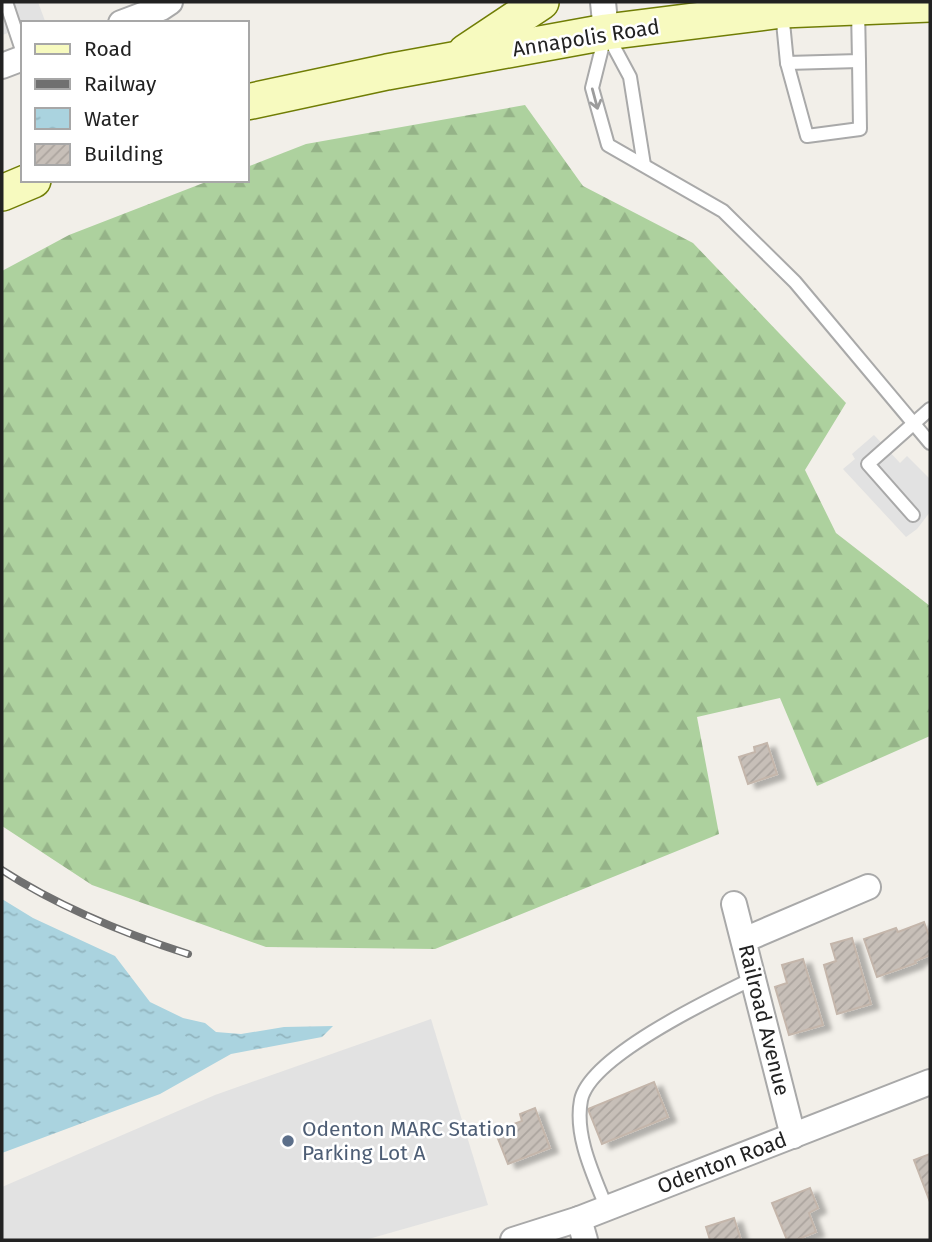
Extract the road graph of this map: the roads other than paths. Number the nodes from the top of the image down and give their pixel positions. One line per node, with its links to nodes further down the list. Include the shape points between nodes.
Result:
1 (6, 2): 9 (lane)
2 (170, 2): 8 (street)
3 (541, 2): 12 (main road)
4 (858, 4): 5 (main road, Annapolis Road); 6 (main road, Annapolis Road); 11 (lane)
5 (930, 4)
6 (768, 6): 7 (main road, Annapolis Road); 13 (lane)
7 (605, 17): 12 (main road, Annapolis Road); 16 (lane, via 630,77); 16 (lane, one-way to 16, via 592,88 608,145)
8 (126, 21)
9 (21, 46)
10 (21, 59): 14 (street)
11 (859, 61): 13 (lane); 13 (lane, via 860,129 807,136)
12 (450, 62): 15 (main road, Annapolis Road)
13 (788, 63)
14 (2, 66)
15 (248, 102)
16 (644, 165): 20 (lane, via 723,211 795,282)
17 (28, 182): 18 (main road)
18 (2, 193)
19 (930, 409): 20 (lane)
20 (912, 424): 21 (lane); 22 (lane, via 868,464)
21 (930, 443)
22 (913, 514)
23 (868, 887): 25 (street)
24 (734, 904): 25 (street, Railroad Avenue)
25 (744, 940): 26 (street, Railroad Avenue)
26 (754, 978): 28 (street, Railroad Avenue); 29 (lane, via 687,1010 613,1059 593,1078 581,1098 580,1124)
27 (930, 1082): 28 (street, Odenton Road)
28 (793, 1136): 29 (street, Odenton Road)
29 (607, 1209): 30 (street, Odenton Road)
30 (582, 1230): 31 (street, Odenton Road)
31 (513, 1240)

